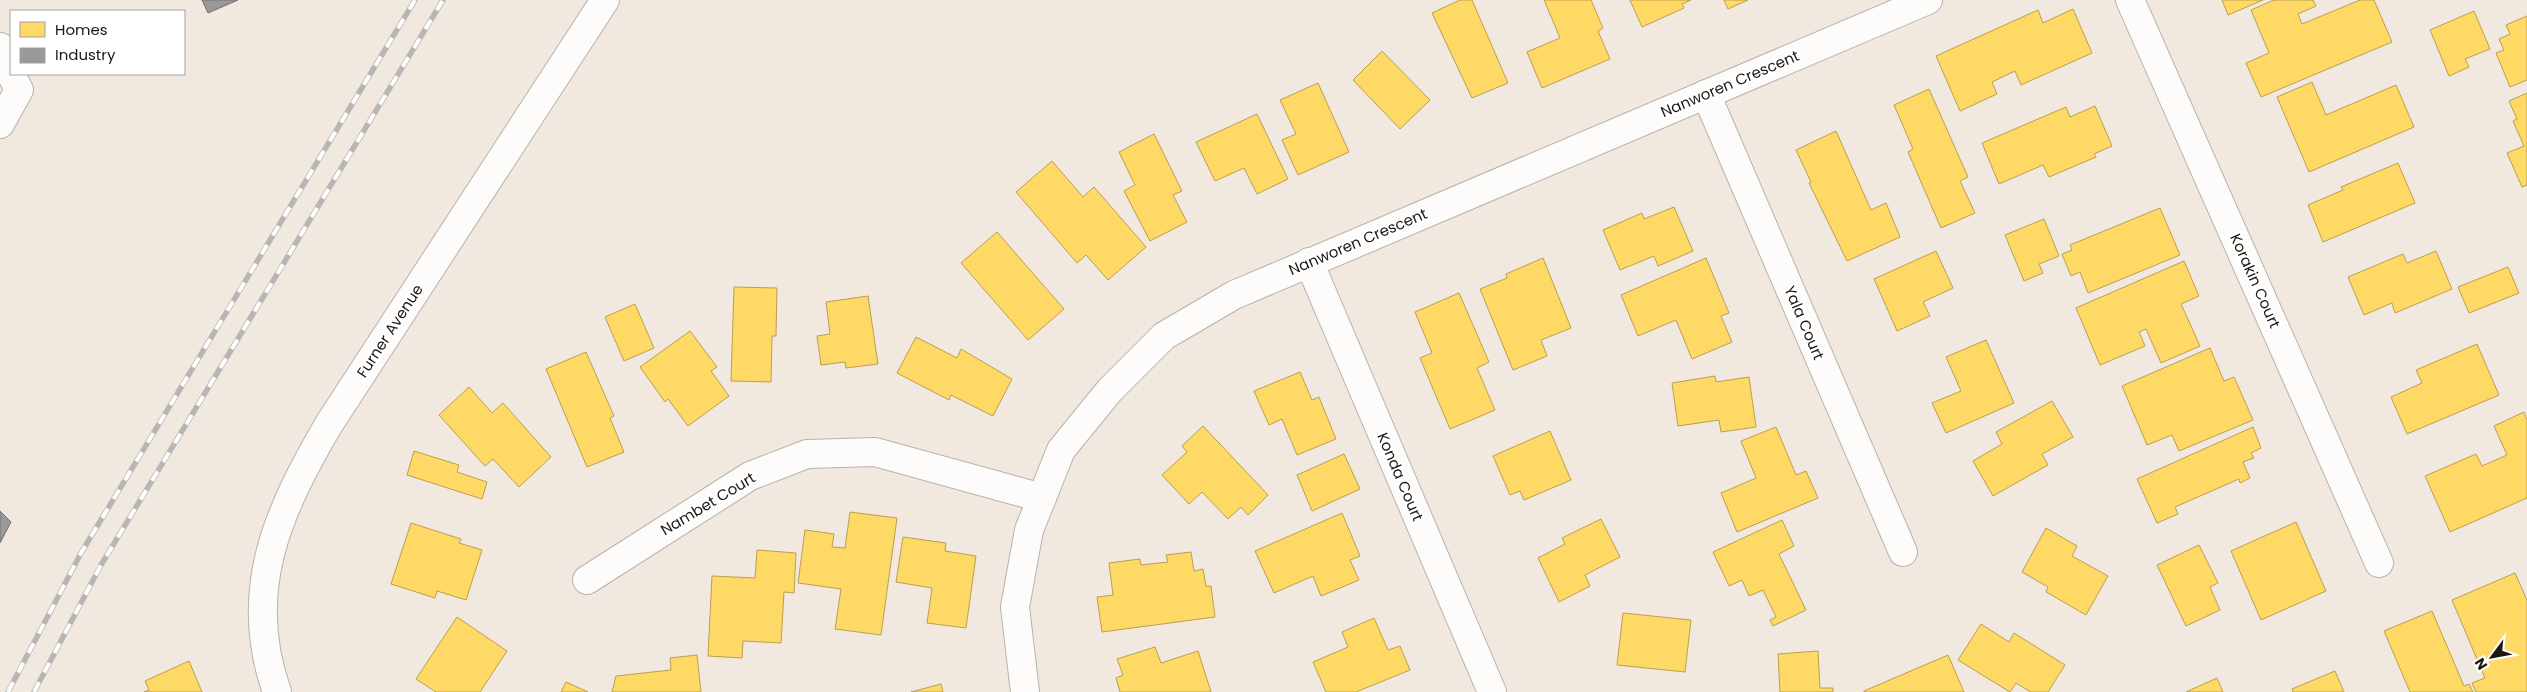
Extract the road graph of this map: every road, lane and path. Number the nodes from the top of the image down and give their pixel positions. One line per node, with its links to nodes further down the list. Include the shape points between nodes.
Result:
1 (605, 0): 14 (street, Furner Avenue, via 329,424 292,492 272,541 262,593 264,647)
2 (1928, 0): 7 (street, Nanworen Crescent)
3 (2130, 0): 12 (street, Korakin Court)
4 (0, 48): 5 (street)
5 (10, 70)
6 (14, 79): 8 (street)
7 (1706, 94): 9 (street, Nanworen Crescent); 11 (street, Yala Court)
8 (0, 124)
9 (1309, 262): 10 (street, Nanworen Crescent, via 1234,295 1164,336 1110,390 1061,450); 16 (street, Konda Court)
10 (1042, 498): 13 (street, Nambet Court, via 876,452 807,454 750,476); 15 (street, Nanworen Crescent, via 1029,530 1015,607)
11 (1902, 552)
12 (2379, 563)
13 (587, 580)
14 (277, 692)
15 (1026, 692)
16 (1492, 692)

